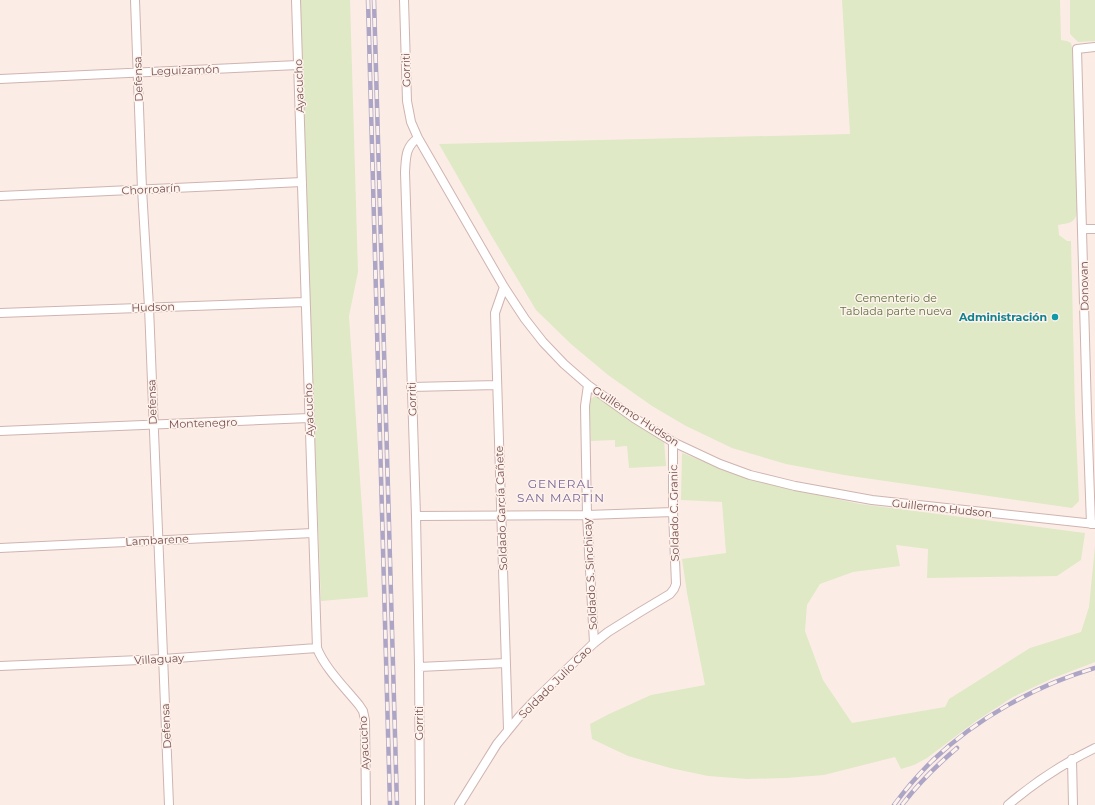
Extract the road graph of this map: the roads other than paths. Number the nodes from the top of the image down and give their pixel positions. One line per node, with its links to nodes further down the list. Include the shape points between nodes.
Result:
1 (135, 0): 6 (street, Defensa)
2 (296, 0): 5 (street, Ayacucho)
3 (404, 0): 8 (street, Gorriti, via 407,101 411,122)
4 (1095, 47): 12 (street, Donovan, via 1077,49)
5 (298, 65): 6 (street, Leguizamón); 9 (street, Ayacucho)
6 (138, 72): 7 (street, Leguizamón); 10 (street, Defensa)
7 (0, 78)
8 (418, 138): 14 (street, Guillermo Hudson); 20 (street, Gorriti, via 406,154 405,172)
9 (302, 182): 10 (street, Chorroarín); 15 (street, Ayacucho)
10 (142, 189): 11 (street, Chorroarín); 16 (street, Defensa)
11 (0, 196)
12 (1082, 229): 13 (street); 21 (street, Donovan)
13 (1095, 229)
14 (504, 287): 18 (street, Soldado García Cañete, via 495,312); 19 (street, Guillermo Hudson, via 543,342)
15 (305, 302): 16 (street, Hudson); 22 (street, Ayacucho)
16 (149, 307): 17 (street, Hudson); 23 (street, Defensa)
17 (0, 313)
18 (497, 385): 20 (street); 29 (street, Soldado García Cañete)
19 (588, 385): 25 (street, Guillermo Hudson); 27 (street, Soldado S. Sinchicay, via 585,406)
20 (411, 387): 28 (street, Gorriti)
21 (1091, 411): 30 (street, Donovan)
22 (309, 418): 23 (street, Montenegro); 31 (street, Ayacucho)
23 (153, 424): 24 (street, Montenegro); 32 (street, Defensa)
24 (0, 431)
25 (673, 442): 26 (street, Soldado C. Granic); 30 (street, Guillermo Hudson, via 750,475 795,486 872,500)
26 (673, 512): 27 (street); 34 (street, Soldado C. Granic)
27 (587, 515): 29 (street); 35 (street, Soldado S. Sinchicay)
28 (416, 516): 29 (street); 40 (street, Gorriti)
29 (501, 516): 38 (street, Soldado García Cañete)
30 (1093, 524)
31 (313, 533): 32 (street, Lambarene); 36 (street, Ayacucho)
32 (159, 540): 33 (street, Lambarene); 37 (street, Defensa)
33 (0, 548)
34 (676, 584): 35 (street, Soldado Julio Cao, via 670,594)
35 (594, 643): 41 (street, Soldado Julio Cao)
36 (317, 648): 37 (street, Villaguay); 45 (street, Ayacucho, via 320,656 363,711)
37 (163, 659): 39 (street, Villaguay); 44 (street, Defensa)
38 (506, 663): 40 (street); 41 (street, Soldado García Cañete)
39 (0, 666)
40 (419, 668): 46 (street, Gorriti)
41 (508, 729): 47 (street, Soldado Julio Cao)
42 (1095, 748): 43 (street)
43 (1072, 759): 48 (street, via 1046,775); 49 (street)
44 (169, 805)
45 (366, 805)
46 (420, 805)
47 (459, 805)
48 (1008, 805)
49 (1073, 805)

